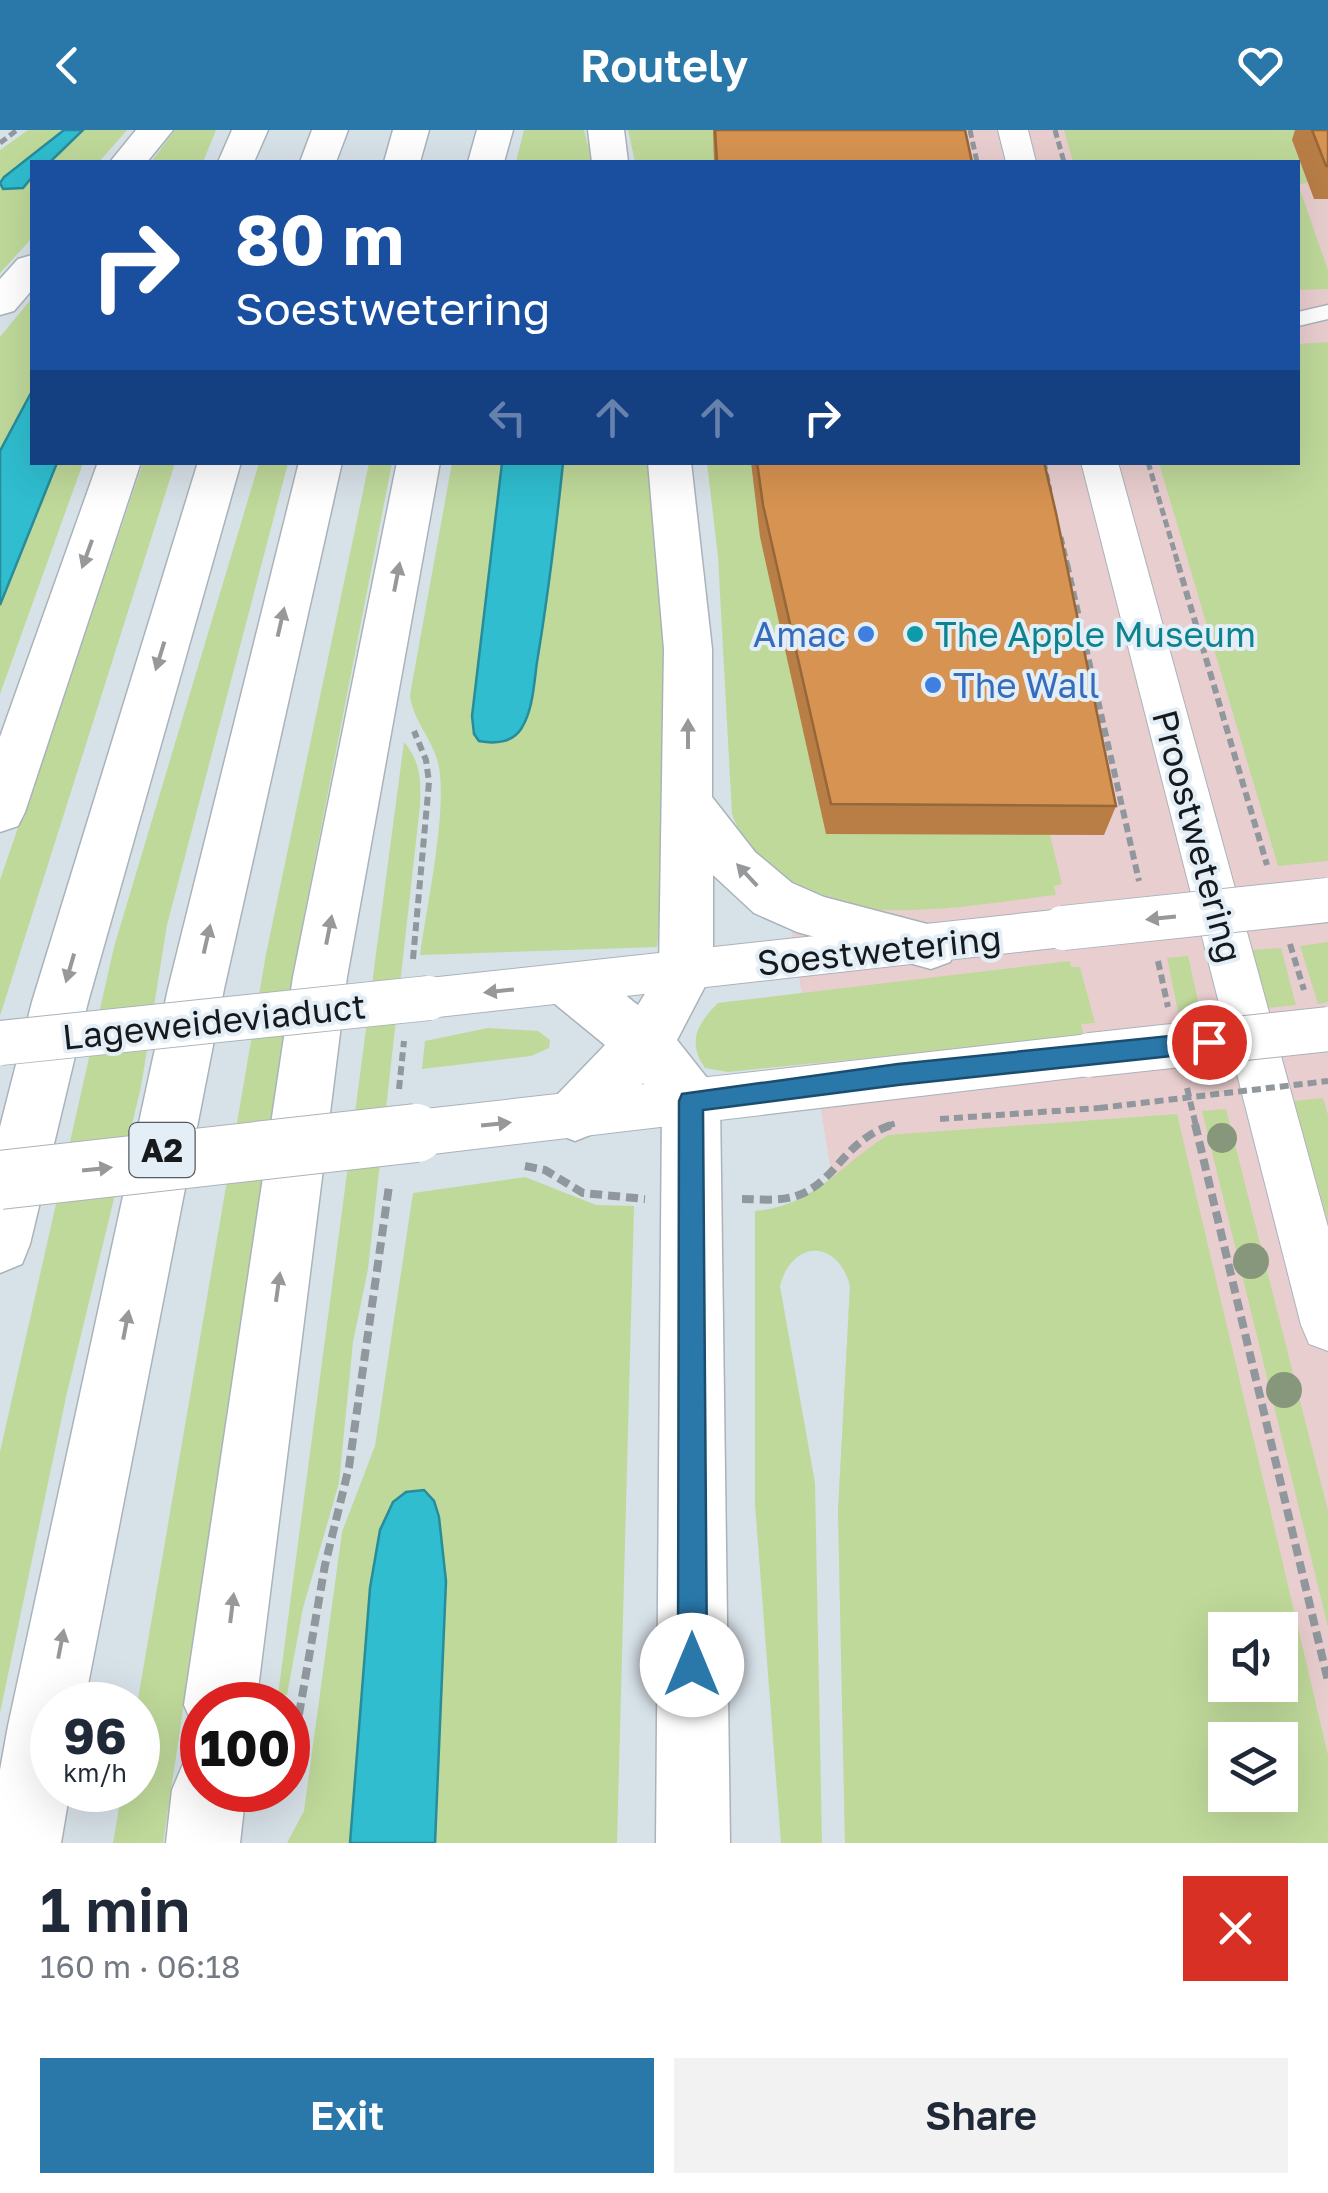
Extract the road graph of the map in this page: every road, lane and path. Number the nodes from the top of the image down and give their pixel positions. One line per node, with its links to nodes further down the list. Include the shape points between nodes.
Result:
1 (18, 130): 11 (path)
2 (155, 130): 12 (highway)
3 (250, 130): 13 (highway)
4 (330, 130): 14 (highway)
5 (411, 130): 15 (highway)
6 (495, 130): 16 (highway)
7 (606, 130): 17 (highway)
8 (970, 130): 18 (path)
9 (1013, 130): 19 (main road)
10 (1055, 130): 20 (path)
11 (0, 143)
12 (130, 160)
13 (237, 160)
14 (319, 160)
15 (403, 160)
16 (487, 160)
17 (610, 160)
18 (977, 160)
19 (1020, 160)
20 (1063, 160)
21 (30, 270): 24 (highway)
22 (1300, 298): 23 (street)
23 (1328, 298)
24 (0, 303)
25 (1328, 312): 26 (street)
26 (1300, 319)
27 (119, 465): 36 (highway, one-way to 36)
28 (219, 465): 56 (highway, one-way to 56, via 66,983)
29 (319, 465): 61 (highway, A2, one-way to 29, via 192,1007)
30 (418, 465): 58 (highway, one-way to 30, via 320,976)
31 (669, 465): 35 (highway, one-way to 31, via 686,629)
32 (1099, 465): 57 (main road, Proostwetering)
33 (1149, 465): 37 (path, Proostwetering)
34 (408, 721): 43 (path, via 429,782)
35 (688, 802): 40 (highway, one-way to 35, via 829,920 758,887); 41 (highway)
36 (0, 812)
37 (1272, 882)
38 (1328, 900): 40 (main road, Soestwetering, one-way to 40, bridge)
39 (1289, 939): 44 (path, Proostwetering)
40 (931, 946): 41 (main road, Soestwetering)
41 (686, 971): 42 (main road, Soestwetering); 46 (highway)
42 (570, 984): 43 (main road, Soestwetering, one-way to 43); 46 (highway)
43 (416, 995): 45 (main road, Lageweideviaduct, bridge); 52 (path)
44 (1317, 1013): 48 (main road, bridge, via 1090,1055)
45 (0, 1043)
46 (645, 1044): 48 (highway); 49 (highway)
47 (1328, 1081): 50 (path, bridge, via 1099,1108)
48 (691, 1101): 49 (main road); 55 (highway)
49 (575, 1115): 52 (main road, one-way to 49)
50 (930, 1119)
51 (912, 1120): 55 (path, via 874,1128 802,1194)
52 (401, 1134): 54 (main road, one-way to 52, bridge); 59 (path, via 350,1467 324,1564)
53 (523, 1165): 55 (path, via 583,1194)
54 (0, 1180)
55 (692, 1200): 63 (highway)
56 (0, 1244)
57 (1328, 1325)
58 (223, 1682)
59 (304, 1682)
60 (207, 1812): 62 (highway)
61 (24, 1843)
62 (203, 1843)
63 (692, 1843)

